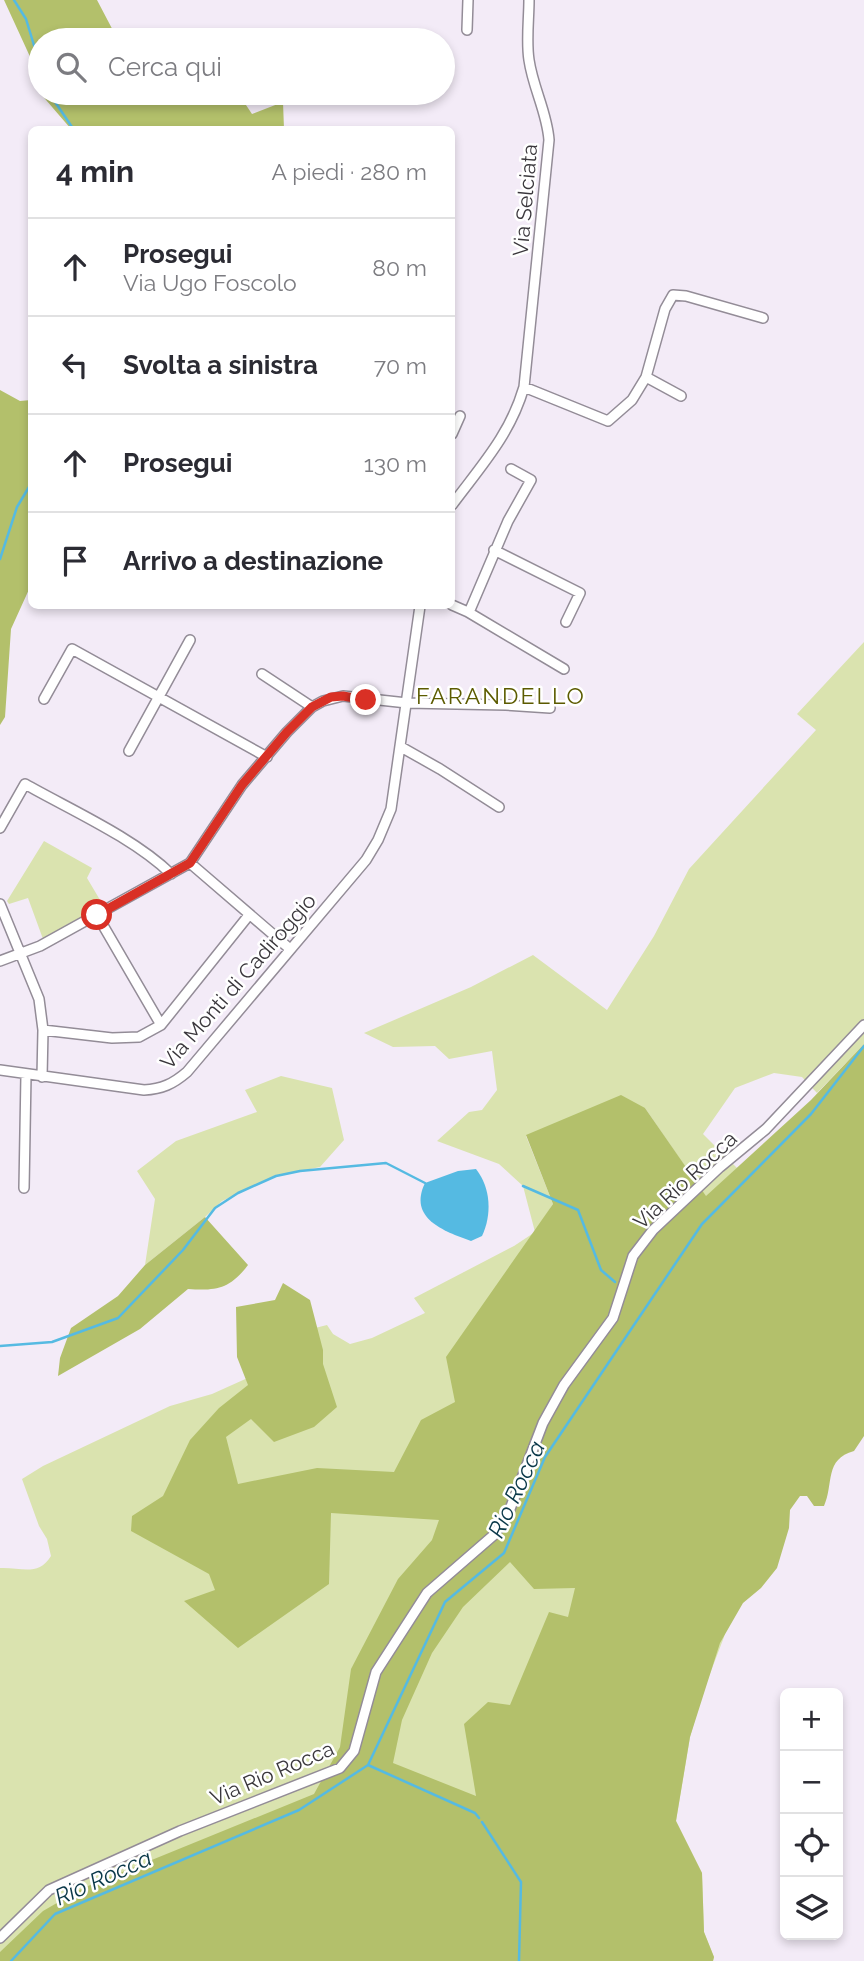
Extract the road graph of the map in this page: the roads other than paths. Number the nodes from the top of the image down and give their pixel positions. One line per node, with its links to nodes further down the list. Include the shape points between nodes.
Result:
1 (468, 0): 3 (street)
2 (529, 0): 6 (street, Via Selciata, via 528,58 548,121 549,140)
3 (467, 30)
4 (762, 318): 5 (street, via 673,295)
5 (646, 377): 6 (street, via 632,400 608,421); 7 (street)
6 (524, 387): 12 (street, via 499,444)
7 (681, 396)
8 (460, 416): 9 (street)
9 (455, 427)
10 (511, 469): 14 (street, via 531,480)
11 (455, 488): 12 (street)
12 (461, 492): 13 (street)
13 (455, 501)
14 (494, 550): 17 (street); 18 (street, via 580,593)
15 (455, 606): 17 (street)
16 (420, 609): 24 (street, Via Monti di Cadiroggio)
17 (468, 612): 20 (street)
18 (566, 622)
19 (190, 640): 22 (street)
20 (564, 669)
21 (262, 674): 25 (street)
22 (158, 697): 23 (street, via 72,649); 28 (street); 29 (street)
23 (44, 699)
24 (407, 703): 25 (street, via 343,696); 26 (street); 27 (street, Via Monti di Cadiroggio)
25 (312, 707): 29 (street)
26 (550, 708)
27 (401, 747): 30 (street); 37 (street, Via Monti di Cadiroggio, via 391,809 378,840)
28 (129, 751)
29 (267, 757): 32 (street, via 237,792)
30 (499, 807)
31 (0, 828): 33 (street, via 25,784 126,841)
32 (190, 863): 33 (street); 36 (street)
33 (171, 874): 35 (street)
34 (0, 904): 38 (street)
35 (97, 915): 38 (street); 40 (street)
36 (249, 915): 37 (street); 40 (street)
37 (290, 948): 45 (street, Via Monti di Cadiroggio, via 175,1082 144,1090)
38 (21, 953): 39 (street); 42 (street, via 39,999)
39 (0, 961)
40 (161, 1025): 42 (street, via 139,1037)
41 (864, 1025): 47 (street, Via Rio Rocca, via 766,1129 653,1230 633,1256 613,1318 564,1385 543,1423 510,1509 495,1534 427,1593 376,1672 348,1760 340,1768 180,1831 49,1890)
42 (43, 1030): 45 (street)
43 (0, 1070): 44 (street, Via Monti di Cadiroggio)
44 (26, 1075): 45 (street, Via Monti di Cadiroggio); 46 (street)
45 (42, 1077)
46 (24, 1188)
47 (0, 1938)

